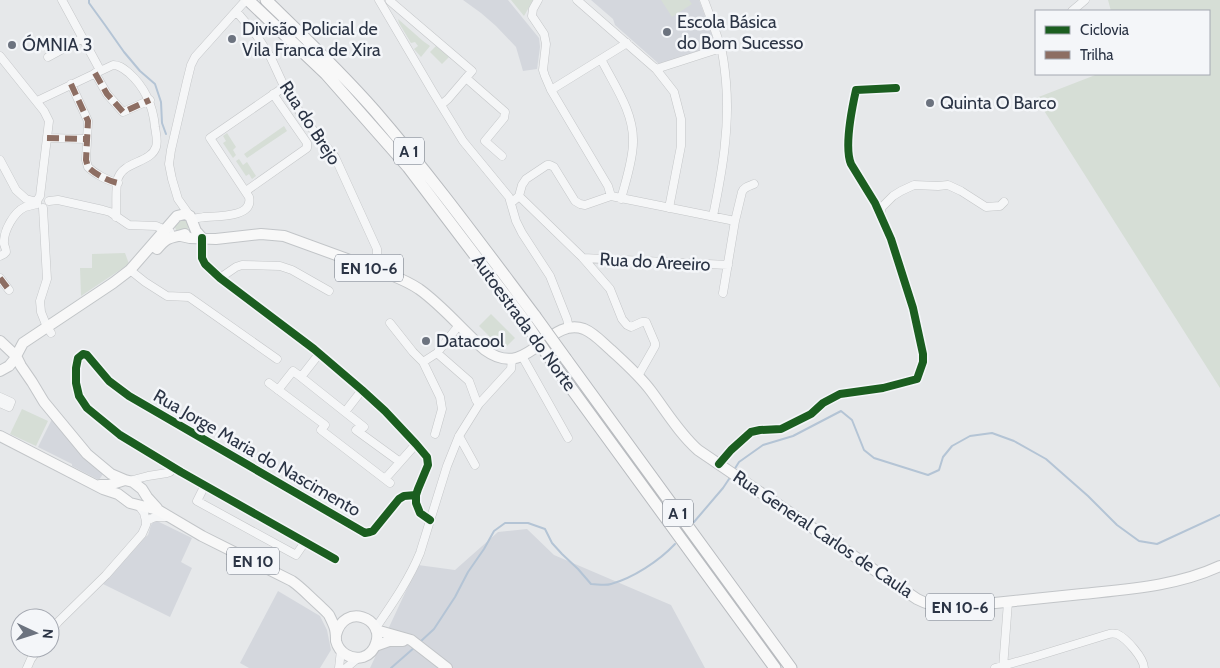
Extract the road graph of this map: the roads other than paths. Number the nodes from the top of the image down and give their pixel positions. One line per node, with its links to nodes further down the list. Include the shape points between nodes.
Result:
1 (62, 0): 11 (street)
2 (380, 0): 27 (street)
3 (538, 0): 23 (street, via 532,16 544,34 543,70)
4 (577, 0): 12 (street)
5 (704, 0): 13 (street)
6 (1085, 0): 9 (street)
7 (390, 1): 19 (street, via 472,71)
8 (254, 2): 10 (street); 62 (highway, Autoestrada do Norte / A 1, via 334,66 375,111 422,167)
9 (1073, 10)
10 (236, 11): 21 (street, Rua do Brejo, via 271,58); 37 (street, via 191,65 170,157 170,171)
11 (83, 38): 15 (street); 18 (street)
12 (628, 43): 16 (street); 17 (street)
13 (721, 48): 17 (street); 44 (street, via 727,89 727,128)
14 (0, 56): 26 (street)
15 (48, 57)
16 (601, 59): 23 (street); 38 (street, via 631,122 633,141)
17 (656, 70): 42 (street, via 674,92 681,119 681,146)
18 (97, 71): 20 (street); 25 (street, via 113,64 121,66 138,82); 25 (street, via 107,94 123,112)
19 (466, 78): 27 (street); 30 (street, via 505,112 504,118 484,141)
20 (71, 84): 26 (street); 29 (street, via 87,118)
21 (284, 87): 24 (street); 55 (street, Rua do Brejo, via 338,163 376,249)
22 (896, 88): 43 (street, via 856,90 851,114 848,157)
23 (551, 90): 36 (street)
24 (273, 94): 34 (street, via 307,143 307,148); 34 (street, via 210,138)
25 (150, 100): 32 (street, via 156,147 150,155 125,169)
26 (36, 101): 28 (street, via 48,119)
27 (441, 105): 40 (street, via 463,141)
28 (47, 138): 29 (street); 39 (street)
29 (87, 139): 32 (street, via 88,167)
30 (502, 156)
31 (0, 160): 39 (street, via 16,190 26,199)
32 (118, 183): 45 (street)
33 (754, 184): 47 (street, via 743,189)
34 (246, 191): 46 (street, via 250,202 241,211)
35 (519, 196): 36 (street, via 526,179 547,165 554,167 575,201 582,205); 40 (street); 53 (street)
36 (611, 196): 38 (street)
37 (178, 198): 46 (street); 49 (street)
38 (621, 199): 42 (street)
39 (39, 202): 45 (street, via 46,206 49,201 72,202 110,212); 52 (street, via 15,214 6,234 6,252); 66 (street, via 47,279 40,301)
40 (512, 202): 65 (street, via 522,233 550,276)
41 (1004, 202): 43 (street, via 1000,206 986,207 948,185 914,186 893,196)
42 (669, 208): 44 (street)
43 (880, 214): 90 (street, via 913,308 923,362 917,379 840,394 781,429 751,432)
44 (713, 216): 47 (street)
45 (116, 217): 48 (street, via 129,225)
46 (191, 220): 49 (main road, via 182,214); 49 (main road, via 188,233); 50 (main road)
47 (735, 221): 54 (street)
48 (149, 225): 49 (street); 51 (street)
49 (174, 229): 50 (main road, EN 10-6, via 190,238); 51 (main road); 56 (main road)
50 (202, 238): 55 (main road, EN 10-6, via 261,234 284,236); 58 (street, via 203,261)
51 (157, 240): 56 (main road)
52 (0, 256)
53 (583, 258): 54 (street, Rua do Areeiro); 75 (street, via 610,289 627,325 644,321 648,325 655,346)
54 (728, 265): 61 (street)
55 (374, 270): 64 (main road, EN 10-6, via 408,282)
56 (133, 272): 66 (main road, via 118,288); 72 (street, via 167,296 189,297)
57 (0, 278): 59 (street)
58 (220, 278): 60 (street, via 239,266 280,266); 69 (street)
59 (9, 290)
60 (329, 291)
61 (723, 294)
62 (530, 318): 121 (highway, Autoestrada do Norte / A 1, bridge, via 555,366); 122 (highway, Autoestrada do Norte / A 1, bridge, via 566,359)
63 (390, 323): 73 (street)
64 (459, 326): 68 (street); 71 (main road, EN 10-6, via 489,353 500,358)
65 (569, 328): 71 (main road); 75 (main road, Rua General Carlos de Caula / EN 10-6, via 589,332)
66 (49, 330): 70 (main road)
67 (0, 341): 70 (main road)
68 (437, 353): 73 (street); 82 (street, via 469,381)
69 (319, 354): 76 (street); 79 (street)
70 (16, 356): 74 (main road, via 9,366); 94 (main road, via 44,402 87,454)
71 (517, 357): 82 (street, via 509,371); 87 (street)
72 (277, 359)
73 (423, 362): 84 (street, via 442,406)
74 (0, 370)
75 (638, 376): 90 (main road, Rua General Carlos de Caula / EN 10-6, via 689,441)
76 (301, 378): 78 (street, via 293,371); 83 (street)
77 (269, 383): 78 (street)
78 (278, 390): 89 (street, via 325,425 321,430 388,481)
79 (362, 390): 83 (street); 88 (street)
80 (0, 397): 81 (street, via 11,402 9,407)
81 (0, 403)
82 (479, 404): 86 (street)
83 (345, 412): 89 (street)
84 (435, 434)
85 (0, 436): 95 (main road)
86 (458, 436): 91 (street); 101 (street)
87 (568, 438)
88 (416, 444): 89 (street); 98 (street, via 427,457 428,465)
89 (400, 462)
90 (719, 464): 106 (main road, Rua General Carlos de Caula / EN 10-6, via 923,602 950,608)
91 (475, 465)
92 (174, 468): 93 (street, via 167,473); 96 (street); 98 (street, Rua Jorge Maria do Nascimento, via 120,435 87,408 76,383 78,358 85,354 109,381 129,396 365,533 372,531 401,497)
93 (148, 476): 94 (street); 99 (street, via 143,483)
94 (124, 481): 95 (main road); 97 (main road, via 115,489); 99 (main road, via 136,484)
95 (96, 484): 97 (main road)
96 (205, 486): 103 (street); 103 (street, via 197,501 296,555)
97 (118, 494): 99 (main road, via 130,504)
98 (416, 494): 101 (street, via 420,513)
99 (142, 499): 100 (main road, EN 10); 102 (street)
100 (171, 518): 102 (street, via 155,517); 107 (main road, EN 10, via 292,581)
101 (430, 520): 110 (street, via 420,553 406,582)
102 (146, 521): 109 (street, via 136,542)
103 (305, 542): 104 (street)
104 (335, 559)
105 (1220, 566): 106 (main road, Rua General Carlos de Caula / EN 10-6, via 1171,583)
106 (1008, 602): 117 (street)
107 (328, 614): 108 (main road); 111 (main road, EN 10)
108 (346, 618): 110 (main road, via 363,617); 111 (main road)
109 (60, 620)
110 (373, 626): 112 (main road, via 377,640); 113 (main road)
111 (336, 635): 114 (main road, EN 10)
112 (375, 646): 113 (main road, via 393,640); 115 (main road)
113 (419, 646): 120 (main road)
114 (341, 650): 115 (main road); 118 (street)
115 (358, 658): 119 (street)
116 (1144, 665): 117 (street, via 1130,644 1115,633)
117 (1001, 667)
118 (339, 668)
119 (346, 668)
120 (447, 668)
121 (775, 668)
122 (791, 668)

